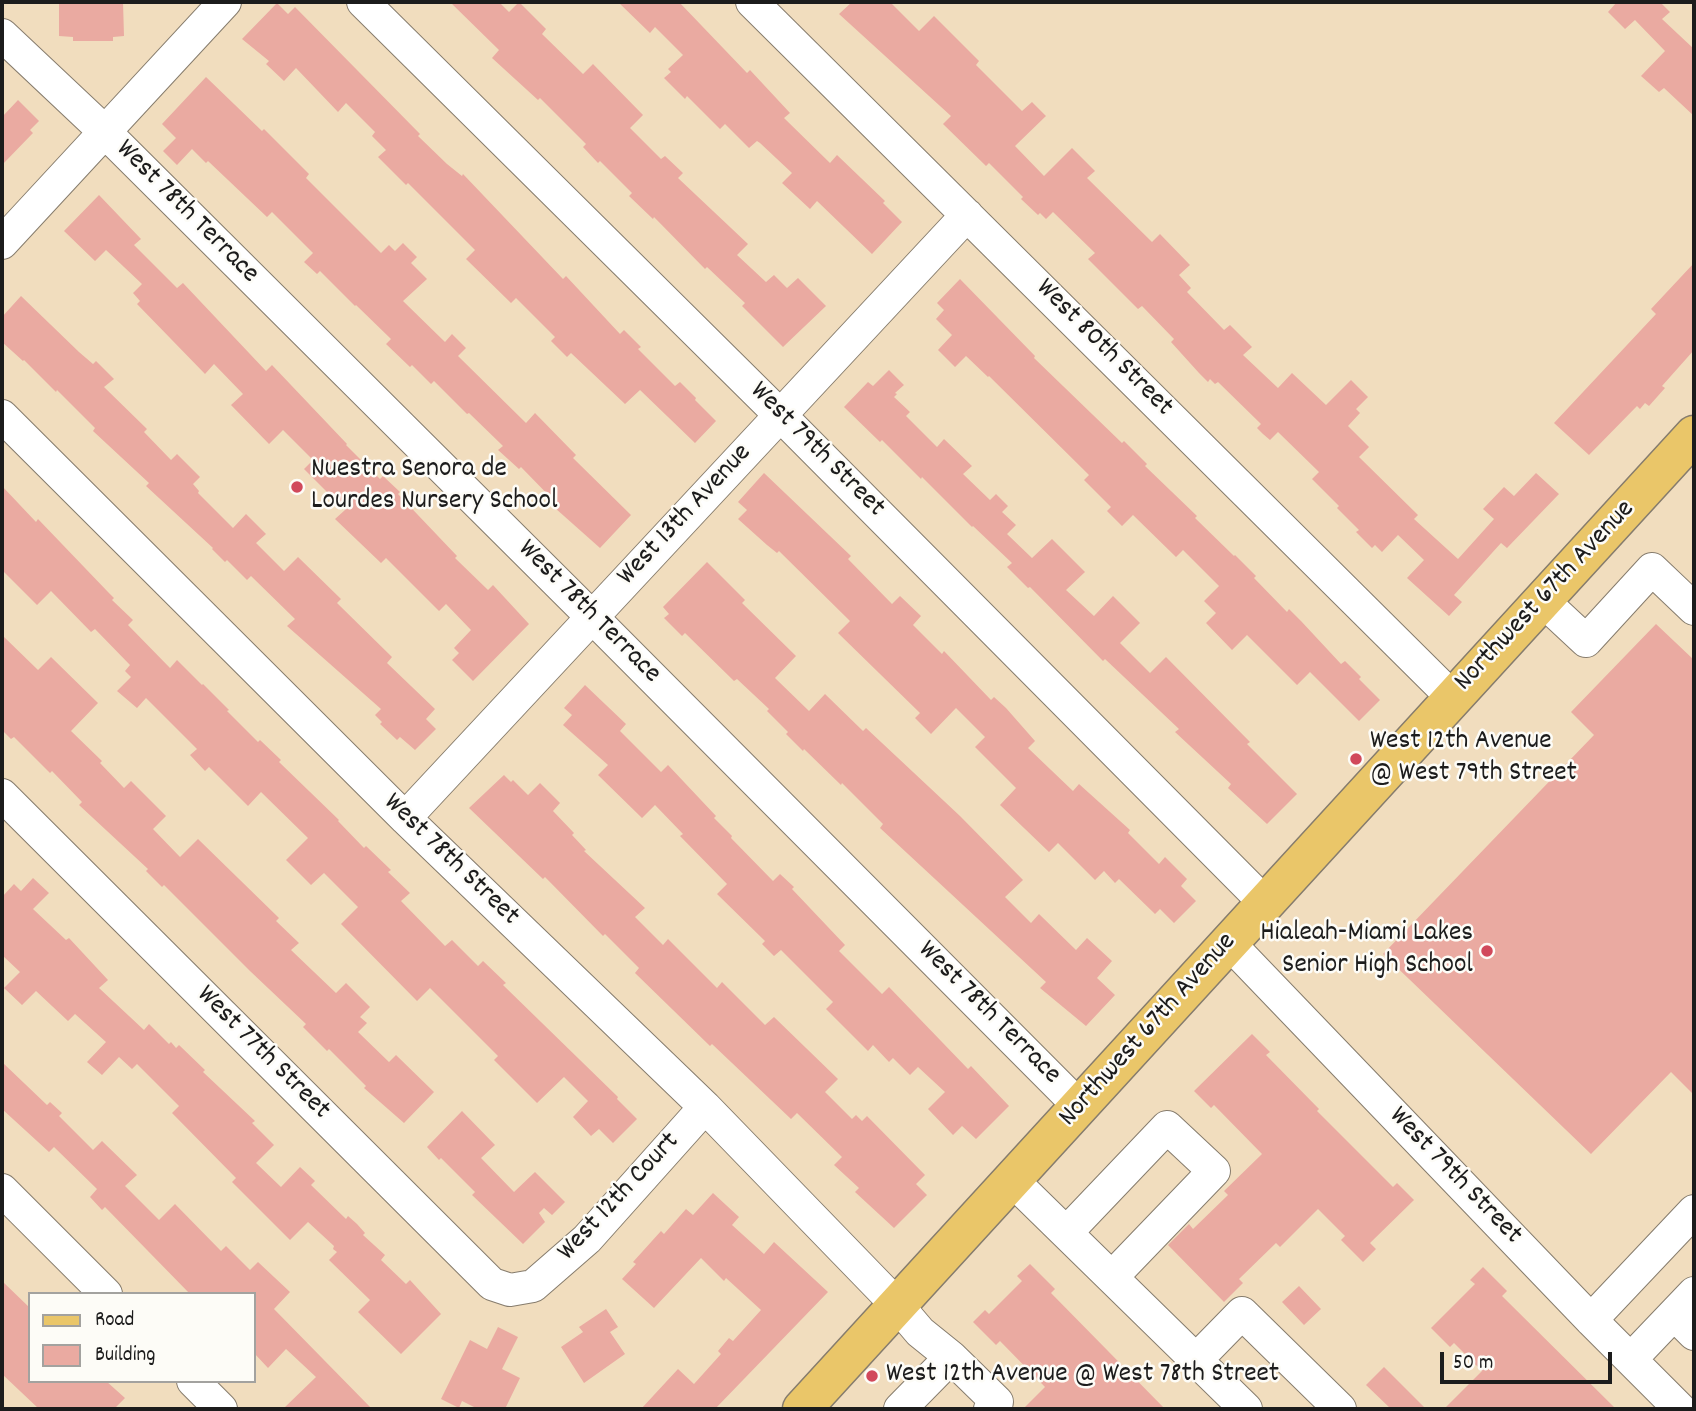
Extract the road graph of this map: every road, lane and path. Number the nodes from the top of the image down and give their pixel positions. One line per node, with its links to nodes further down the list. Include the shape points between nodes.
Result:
1 (225, 2): 5 (street)
2 (363, 2): 8 (street, West 79th Street)
3 (752, 2): 6 (street, West 80th Street)
4 (2, 35): 5 (street, West 78th Terrace)
5 (104, 131): 7 (street); 13 (street, West 78th Terrace)
6 (967, 215): 8 (street, West 13th Avenue); 14 (street, West 80th Street)
7 (2, 243)
8 (780, 415): 13 (street, West 13th Avenue); 17 (street, West 79th Street)
9 (2, 416): 16 (street, West 78th Street)
10 (1694, 435): 11 (main road, Northwest 67th Avenue)
11 (1542, 600): 12 (street, via 1586,641 1652,569); 14 (main road, Northwest 67th Avenue)
12 (1694, 609)
13 (593, 617): 16 (street, West 13th Avenue); 19 (street, West 78th Terrace)
14 (1453, 698): 17 (main road, Northwest 67th Avenue)
15 (2, 795): 26 (street, West 77th Street, via 492,1284 510,1290)
16 (405, 818): 20 (street, West 78th Street)
17 (1265, 903): 18 (main road, Northwest 67th Avenue)
18 (1229, 943): 19 (main road, Northwest 67th Avenue); 30 (street, West 79th Street)
19 (1079, 1106): 21 (main road, Northwest 67th Avenue)
20 (705, 1107): 26 (street, West 12th Court, via 587,1239); 28 (street, West 78th Street)
21 (1012, 1180): 24 (street); 28 (main road, Northwest 67th Avenue)
22 (2, 1190): 27 (street)
23 (1694, 1211): 30 (street)
24 (1066, 1233): 25 (street); 25 (street, via 1167,1127 1214,1171)
25 (1112, 1277): 33 (street)
26 (533, 1286)
27 (104, 1292)
28 (897, 1306): 31 (street, West 78th Street); 36 (main road, Northwest 67th Avenue)
29 (1687, 1314): 32 (street)
30 (1591, 1320): 32 (street, West 79th Street)
31 (951, 1357): 37 (street); 38 (street, West 78th Street, via 997,1402)
32 (1631, 1359): 41 (street, West 79th Street)
33 (1196, 1360): 39 (street); 40 (street, via 1242,1313)
34 (195, 1383): 35 (street)
35 (221, 1409)
36 (802, 1409)
37 (900, 1409)
38 (990, 1409)
39 (1246, 1409)
40 (1340, 1409)
41 (1680, 1409)

